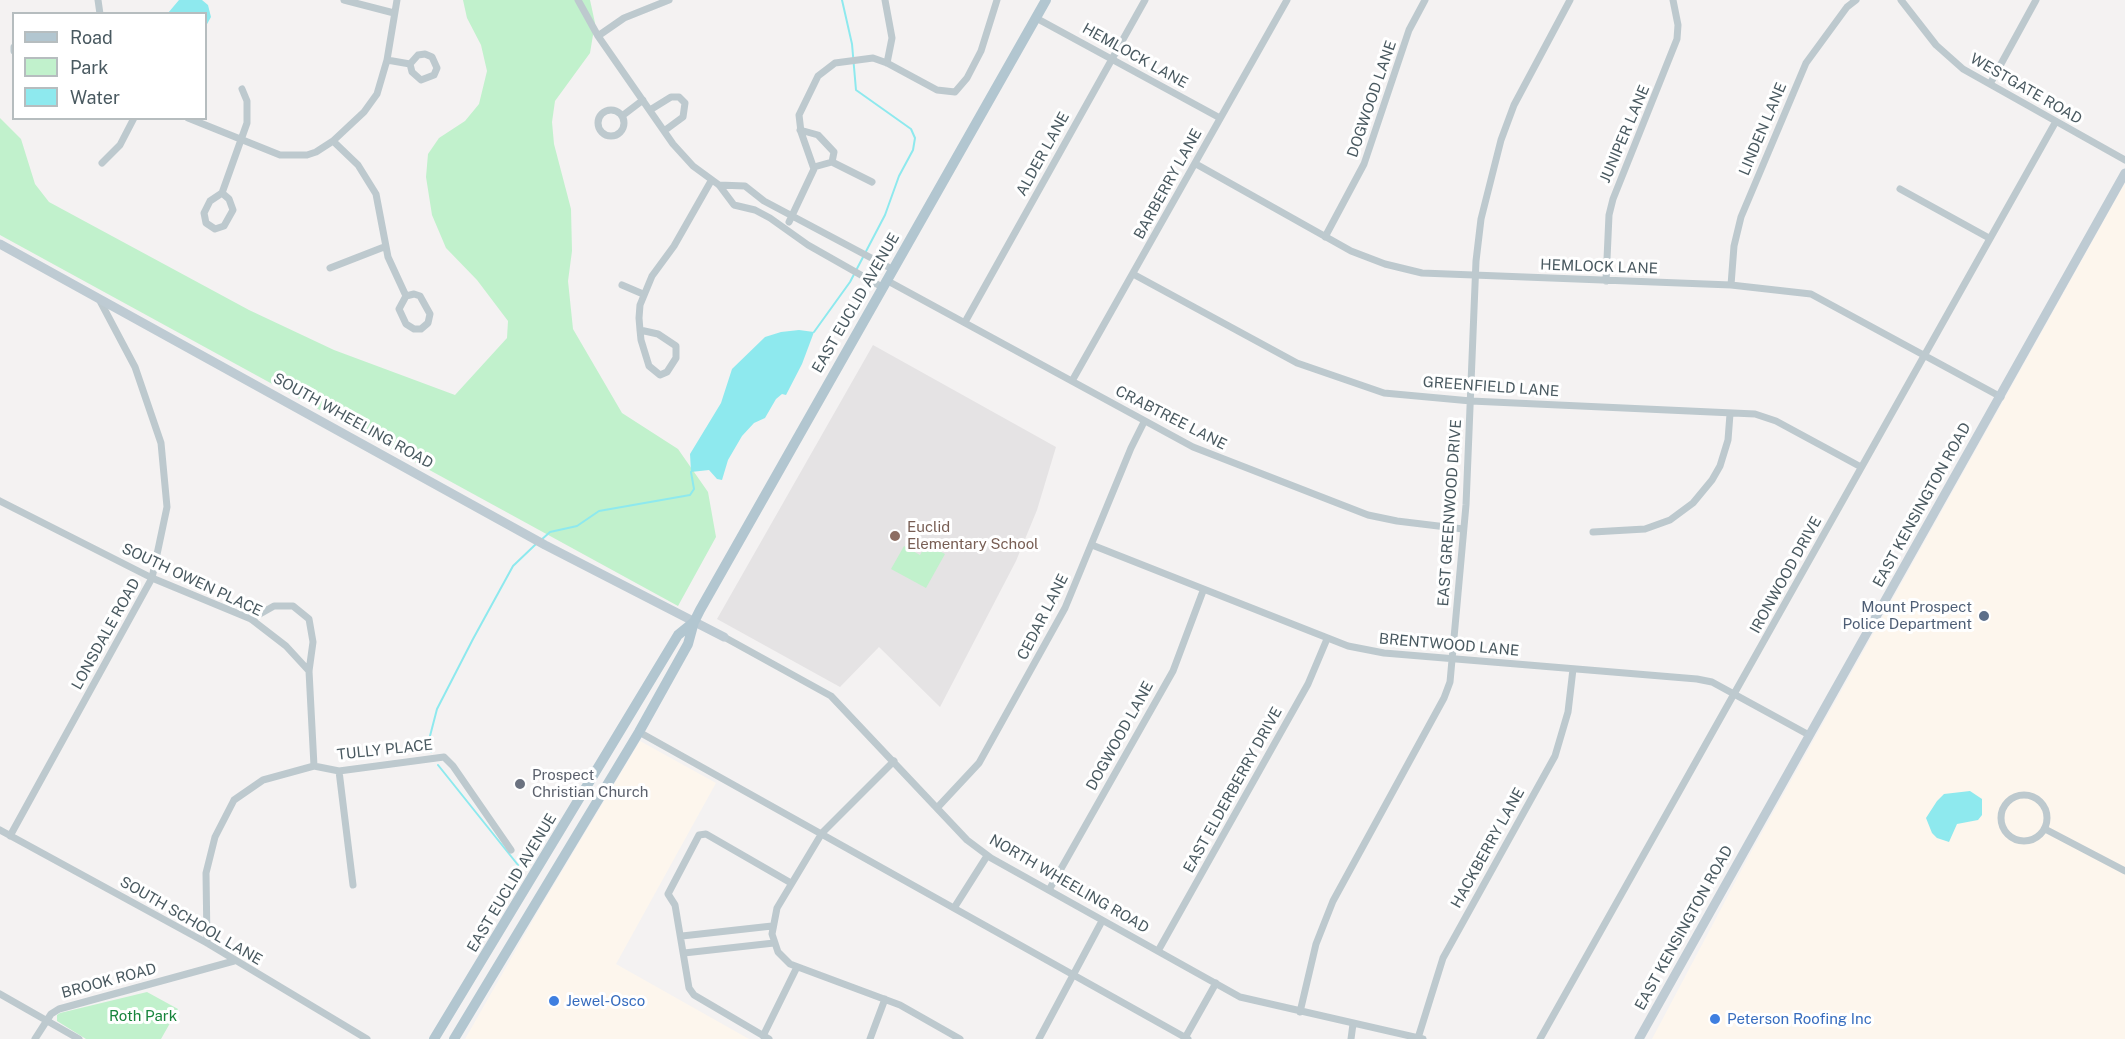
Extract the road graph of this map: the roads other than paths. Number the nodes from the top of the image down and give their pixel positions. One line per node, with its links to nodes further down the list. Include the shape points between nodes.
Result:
1 (344, 0): 16 (street)
2 (397, 0): 16 (street)
3 (578, 0): 18 (street)
4 (669, 0): 18 (street, via 624,18)
5 (885, 0): 21 (street, via 892,38)
6 (997, 0): 21 (street, via 981,51 955,92 937,90)
7 (1046, 0): 17 (main road, EAST EUCLID AVENUE)
8 (1145, 0): 19 (street, ALDER LANE)
9 (1287, 0): 28 (street, BARBERRY LANE)
10 (1425, 0): 48 (street, DOGWOOD LANE, via 1409,30 1364,164)
11 (1570, 0): 55 (street, EAST GREENWOOD DRIVE, via 1506,124 1484,205)
12 (1673, 0): 56 (street, JUNIPER LANE, via 1677,39 1613,199)
13 (1856, 0): 59 (street, LINDEN LANE, via 1806,63 1741,217)
14 (1901, 0): 23 (street, WESTGATE ROAD, via 1943,52)
15 (2036, 0): 23 (street)
16 (394, 13): 20 (street)
17 (1036, 18): 19 (street, HEMLOCK LANE); 53 (main road, EAST EUCLID AVENUE)
18 (598, 36): 25 (street)
19 (1113, 58): 28 (street, HEMLOCK LANE); 63 (street, ALDER LANE)
20 (387, 60): 22 (street); 35 (street, via 372,103)
21 (887, 63): 33 (street, via 859,58 828,67 812,84 799,115)
22 (410, 64)
23 (1990, 84): 31 (street, WESTGATE ROAD)
24 (242, 89): 34 (street, via 248,110)
25 (643, 100): 26 (street); 27 (street)
26 (650, 110): 32 (street); 32 (street, via 671,97 680,97 685,103 683,117)
27 (622, 116)
28 (1220, 118): 39 (street, BARBERRY LANE)
29 (133, 120): 38 (street, via 120,145)
30 (193, 120): 34 (street)
31 (2055, 123): 36 (street, WESTGATE ROAD); 49 (street, IRONWOOD DRIVE)
32 (664, 130): 42 (street, via 682,156)
33 (800, 130): 37 (street, via 818,135 829,145 834,152); 40 (street)
34 (241, 140): 35 (street, via 293,156 316,152); 46 (street)
35 (333, 141): 51 (street, via 358,165 376,194)
36 (2125, 160)
37 (832, 162): 40 (street); 43 (street)
38 (102, 163)
39 (1196, 164): 48 (street, HEMLOCK LANE); 54 (street, BARBERRY LANE)
40 (814, 167): 47 (street)
41 (2125, 173): 67 (main road, EAST KENSINGTON ROAD)
42 (711, 181): 44 (street); 60 (street)
43 (872, 182)
44 (719, 185): 47 (street, via 745,186); 57 (street, CRABTREE LANE, via 734,205 762,214 808,246)
45 (1900, 189): 49 (street)
46 (222, 193): 46 (street, via 210,201 204,213 206,223 215,229 224,226 232,210)
47 (790, 219): 53 (street)
48 (1325, 237): 55 (street, HEMLOCK LANE, via 1385,264 1422,273)
49 (1989, 238): 65 (street, IRONWOOD DRIVE)
50 (0, 244): 62 (main road, SOUTH WHEELING ROAD)
51 (384, 247): 52 (street); 61 (street)
52 (330, 268)
53 (892, 269): 57 (main road, EAST EUCLID AVENUE)
54 (1134, 274): 66 (street, BARBERRY LANE); 68 (street, GREENFIELD LANE, via 1320,373 1384,393)
55 (1477, 276): 56 (street, HEMLOCK LANE); 68 (street, EAST GREENWOOD DRIVE)
56 (1606, 281): 59 (street, HEMLOCK LANE)
57 (884, 283): 63 (street, CRABTREE LANE); 79 (main road, EAST EUCLID AVENUE)
58 (622, 285): 60 (street)
59 (1731, 285): 65 (street, HEMLOCK LANE, via 1821,298)
60 (643, 294): 64 (street)
61 (406, 296): 61 (street, via 399,309 406,324 421,329 430,314 420,296)
62 (98, 297): 76 (street, LONSDALE ROAD, via 135,367 161,443 167,507); 79 (main road, SOUTH WHEELING ROAD, via 545,545)
63 (965, 322): 66 (street, CRABTREE LANE)
64 (640, 330): 64 (street, via 648,366 660,375 667,372 676,358 676,346 658,334)
65 (1924, 354): 67 (street, HEMLOCK LANE); 71 (street, IRONWOOD DRIVE)
66 (1072, 381): 70 (street, CRABTREE LANE)
67 (2001, 397): 87 (main road, EAST KENSINGTON ROAD)
68 (1471, 401): 69 (street, GREENFIELD LANE); 73 (street, EAST GREENWOOD DRIVE)
69 (1730, 414): 71 (street, GREENFIELD LANE, via 1755,414 1776,421); 74 (street, via 1720,466 1693,503 1670,520 1645,529)
70 (1144, 422): 73 (street, CRABTREE LANE, via 1193,447 1354,510 1397,521); 75 (street, CEDAR LANE)
71 (1861, 467): 85 (street, IRONWOOD DRIVE)
72 (0, 501): 76 (street, SOUTH OWEN PLACE)
73 (1463, 529): 82 (street, EAST GREENWOOD DRIVE)
74 (1593, 532)
75 (1092, 545): 77 (street, BRENTWOOD LANE); 91 (street, CEDAR LANE, via 1065,608 983,756)
76 (152, 578): 78 (street, SOUTH OWEN PLACE); 95 (street, LONSDALE ROAD)
77 (1203, 591): 81 (street, BRENTWOOD LANE); 101 (street, DOGWOOD LANE, via 1173,671)
78 (251, 619): 84 (street, SOUTH OWEN PLACE, via 286,646); 84 (street, via 274,606 293,606 309,619 313,642)
79 (694, 622): 80 (main road, NORTH WHEELING ROAD); 86 (main road, EAST EUCLID AVENUE, via 688,644); 125 (main road, EAST EUCLID AVENUE, via 678,635)
80 (724, 637): 88 (street, NORTH WHEELING ROAD, via 831,696)
81 (1327, 639): 82 (street, BRENTWOOD LANE, via 1365,650); 108 (street, EAST ELDERBERRY DRIVE, via 1308,684)
82 (1452, 658): 83 (street, BRENTWOOD LANE); 116 (street, EAST GREENWOOD DRIVE, via 1444,699 1333,901 1317,944)
83 (1572, 669): 85 (street, BRENTWOOD LANE, via 1697,679); 121 (street, HACKBERRY LANE, via 1568,712 1555,756 1443,958)
84 (309, 671): 89 (street)
85 (1734, 694): 87 (street, BRENTWOOD LANE); 131 (street, IRONWOOD DRIVE)
86 (639, 732): 94 (street); 126 (main road, EAST EUCLID AVENUE)
87 (1809, 735): 132 (main road, EAST KENSINGTON ROAD)
88 (894, 761): 91 (street, NORTH WHEELING ROAD); 94 (street)
89 (314, 766): 90 (street, TULLY PLACE); 107 (street, TULLY PLACE, via 262,780 234,800 215,837 206,873)
90 (339, 771): 96 (street, TULLY PLACE, via 444,757); 100 (street)
91 (938, 807): 97 (street, NORTH WHEELING ROAD)
92 (2045, 829): 92 (street, via 2048,815 2036,797 2015,796 2003,809 2003,828 2013,838 2027,841); 98 (street)
93 (0, 830): 95 (street, SOUTH SCHOOL LANE)
94 (822, 833): 99 (street); 102 (street)
95 (10, 836): 107 (street, SOUTH SCHOOL LANE)
96 (511, 850)
97 (987, 856): 101 (street, NORTH WHEELING ROAD); 102 (street)
98 (2125, 871)
99 (791, 883): 104 (street); 105 (street, via 706,834 699,835 668,894 675,905)
100 (353, 885)
101 (1049, 890): 103 (street, NORTH WHEELING ROAD)
102 (954, 908): 112 (street)
103 (1102, 921): 108 (street, NORTH WHEELING ROAD); 112 (street)
104 (772, 926): 105 (street); 106 (street)
105 (682, 936): 109 (street)
106 (774, 943): 109 (street); 111 (street, via 784,960)
107 (207, 944): 110 (street, SOUTH SCHOOL LANE)
108 (1158, 951): 113 (street, NORTH WHEELING ROAD)
109 (684, 953): 119 (street, via 689,988 694,994)
110 (234, 961): 117 (street, BROOK ROAD, via 59,1009); 124 (street, SOUTH SCHOOL LANE)
111 (797, 967): 115 (street); 119 (street)
112 (1072, 976): 120 (street); 129 (street)
113 (1216, 983): 116 (street, NORTH WHEELING ROAD, via 1255,1002); 120 (street)
114 (0, 994): 117 (street)
115 (885, 999): 127 (street); 128 (street)
116 (1300, 1012): 118 (street, NORTH WHEELING ROAD)
117 (46, 1020): 122 (street); 123 (street)
118 (1353, 1024): 121 (street, NORTH WHEELING ROAD); 130 (street)
119 (766, 1037)
120 (1187, 1038)
121 (1420, 1038)
122 (35, 1039)
123 (79, 1039)
124 (367, 1039)
125 (434, 1039)
126 (454, 1039)
127 (870, 1039)
128 (960, 1039)
129 (1039, 1039)
130 (1351, 1039)
131 (1540, 1039)
132 (1638, 1039)

